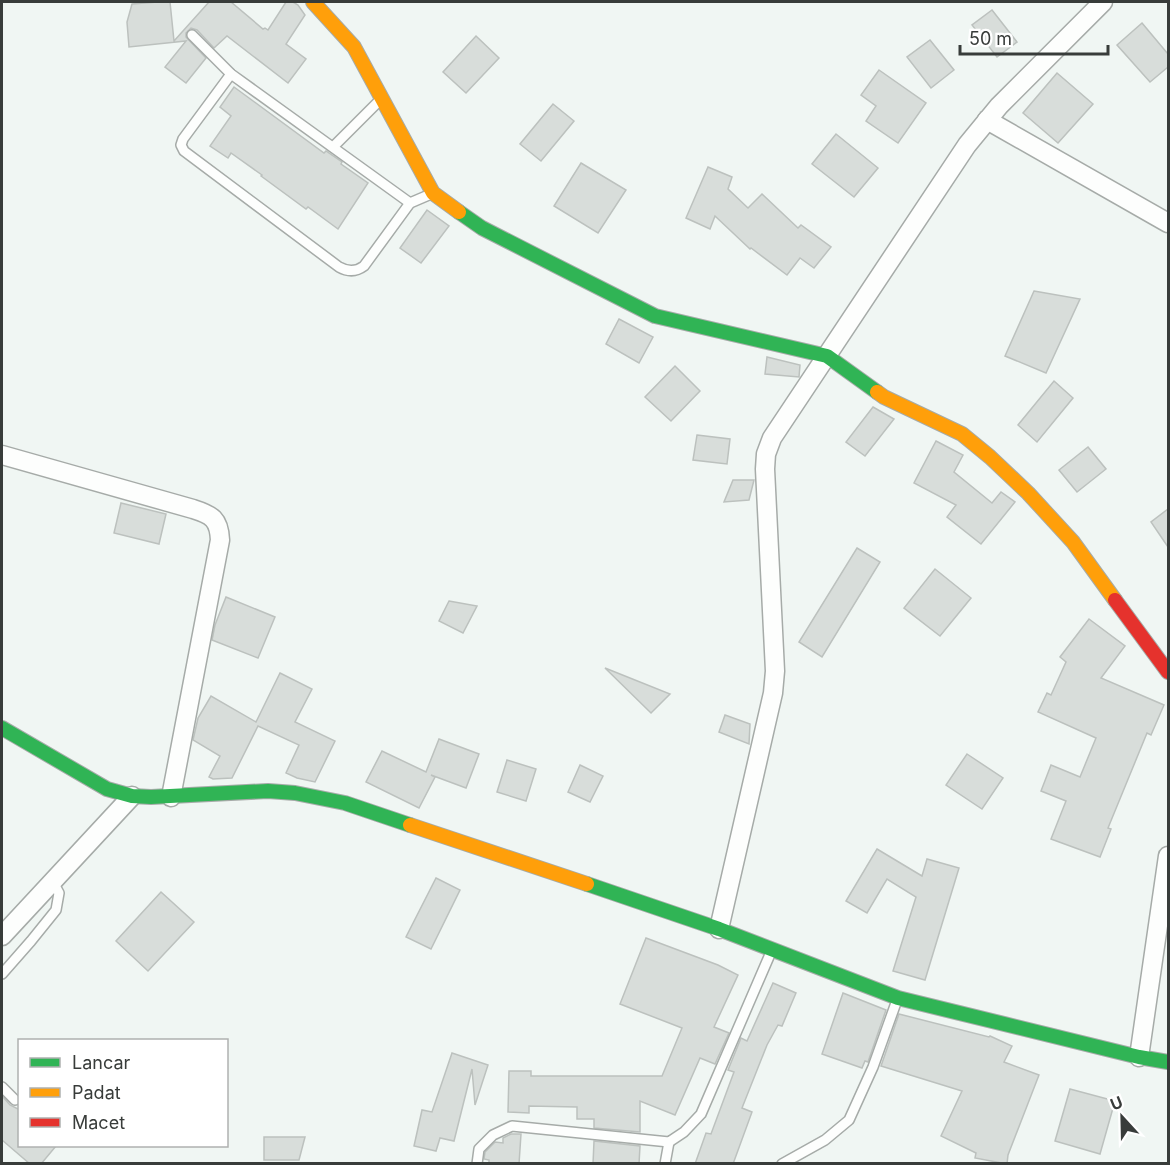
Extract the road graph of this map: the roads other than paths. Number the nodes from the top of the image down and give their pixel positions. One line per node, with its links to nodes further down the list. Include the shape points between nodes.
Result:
1 (313, 2): 5 (street, via 354,47)
2 (1103, 2): 6 (street)
3 (192, 35): 4 (lane)
4 (231, 74): 7 (lane); 9 (lane, via 183,139 184,151 339,267 351,271 364,266)
5 (382, 98): 7 (lane); 8 (street)
6 (987, 120): 10 (street); 11 (street)
7 (333, 147): 9 (lane)
8 (434, 193): 9 (lane); 11 (street, via 482,228 655,316)
9 (410, 203)
10 (1168, 223)
11 (827, 356): 13 (street, via 884,397 962,434 990,457 1073,542); 19 (street, via 772,438 766,454 773,693)
12 (2, 455): 16 (street, via 193,509 215,520 220,540)
13 (1168, 672)
14 (2, 728): 15 (street, via 107,789)
15 (132, 796): 16 (street); 18 (street)
16 (171, 797): 19 (street, via 268,791 345,803)
17 (1168, 856): 24 (street)
18 (52, 882): 20 (street); 22 (lane, via 60,893 56,910)
19 (719, 929): 21 (street)
20 (2, 936)
21 (772, 949): 23 (street); 28 (lane, via 701,1114)
22 (2, 974)
23 (898, 998): 24 (street); 31 (lane, via 849,1120 825,1140)
24 (1139, 1057): 25 (street)
25 (1168, 1062)
26 (2, 1087): 27 (lane)
27 (15, 1100)
28 (669, 1142): 29 (lane, via 512,1126 493,1135 479,1149); 30 (lane)
29 (477, 1164)
30 (665, 1164)
31 (782, 1164)

